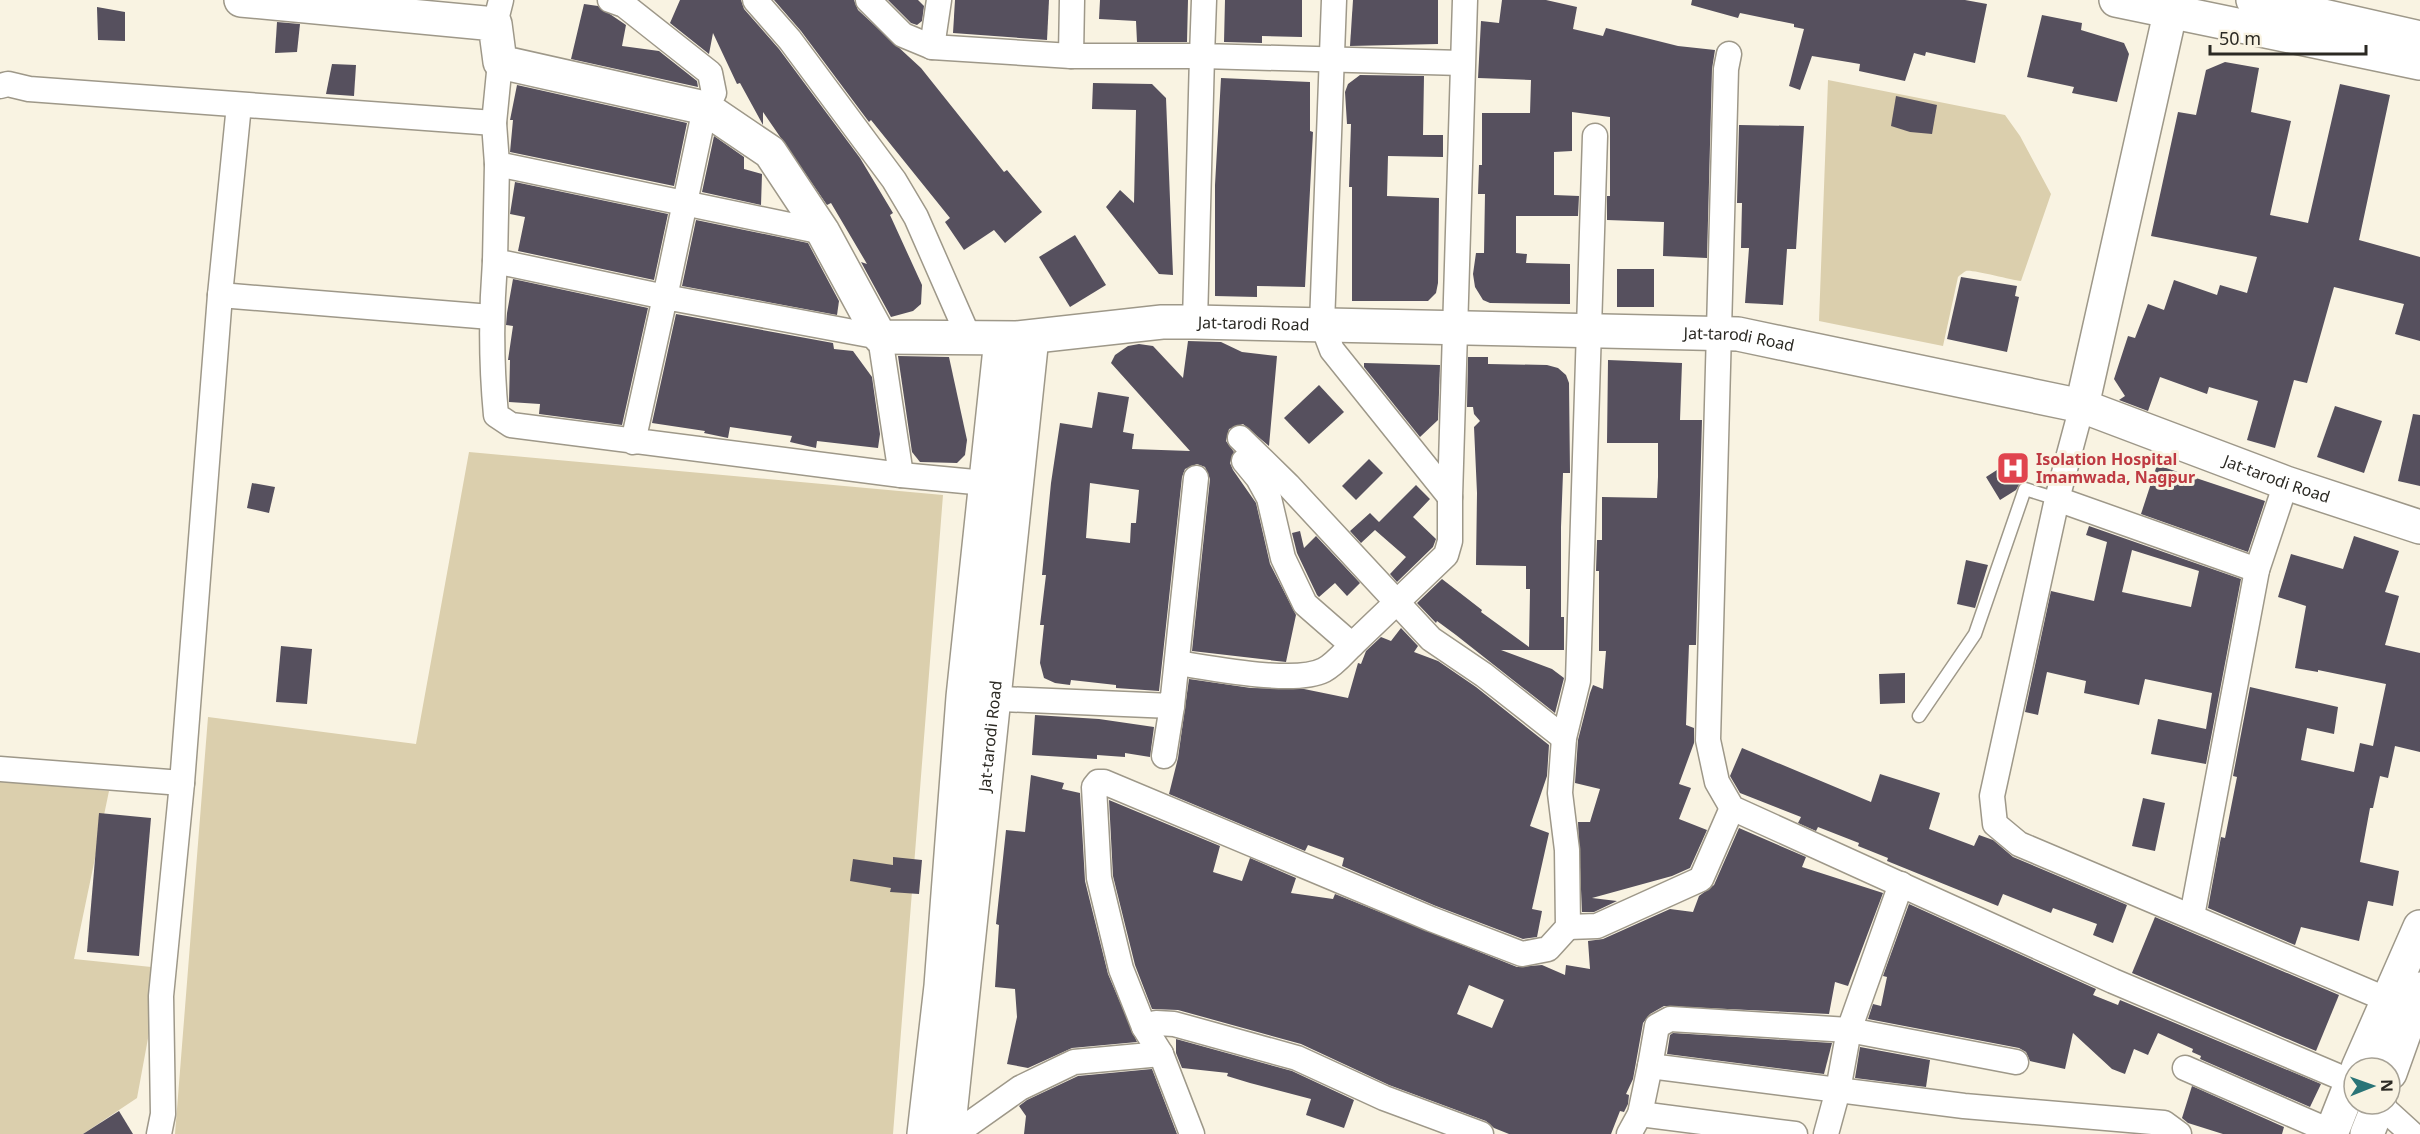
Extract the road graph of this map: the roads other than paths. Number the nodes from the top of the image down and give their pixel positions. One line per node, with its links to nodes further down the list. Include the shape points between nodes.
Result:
1 (609, 0): 25 (street, via 624,5 710,73 714,93)
2 (755, 0): 41 (street, via 790,40 894,180 916,217)
3 (868, 0): 15 (street, via 903,35)
4 (939, 0): 15 (street)
5 (1072, 0): 17 (street)
6 (1204, 0): 18 (street)
7 (1334, 0): 20 (street)
8 (1465, 0): 21 (street)
9 (2116, 0): 12 (street)
10 (2253, 0): 14 (street)
11 (253, 1): 13 (street)
12 (2171, 7): 22 (street); 42 (street)
13 (498, 12): 19 (street)
14 (2420, 38)
15 (932, 47): 17 (street)
16 (1729, 54): 39 (street)
17 (1071, 56): 18 (street)
18 (1202, 56): 20 (street); 35 (street)
19 (500, 62): 25 (street); 26 (street)
20 (1332, 62): 21 (street); 36 (street)
21 (1462, 63): 37 (street)
22 (2420, 63)
23 (3, 80): 24 (street, via 29,89)
24 (239, 105): 26 (street); 32 (street)
25 (705, 108): 29 (street); 30 (street, via 770,152)
26 (494, 123): 28 (street)
27 (1595, 136): 38 (street)
28 (497, 164): 29 (street); 31 (street)
29 (684, 201): 30 (street); 33 (street)
30 (823, 232): 40 (street)
31 (495, 261): 33 (street); 34 (street)
32 (220, 296): 34 (street); 61 (street)
33 (665, 297): 40 (street); 43 (street)
34 (491, 317): 43 (street, via 496,415 511,425)
35 (1195, 322): 36 (street, Jat-tarodi Road); 41 (street, Jat-tarodi Road)
36 (1322, 324): 37 (street, Jat-tarodi Road); 48 (street, via 1332,350)
37 (1456, 328): 38 (street, Jat-tarodi Road); 48 (street)
38 (1588, 330): 39 (street, Jat-tarodi Road); 58 (street, via 1578,681)
39 (1717, 333): 42 (street, Jat-tarodi Road, via 1738,334); 62 (street, via 1708,740 1717,782)
40 (880, 337): 41 (street); 44 (street)
41 (1005, 338): 46 (street); 55 (street, Jat-tarodi Road)
42 (2082, 406): 47 (street, Jat-tarodi Road); 49 (street)
43 (633, 441): 44 (street)
44 (901, 475): 46 (street)
45 (1196, 478): 54 (street)
46 (985, 483): 55 (street)
47 (2286, 483): 50 (street, Jat-tarodi Road); 51 (street)
48 (1450, 497): 52 (street, via 1450,541 1446,555)
49 (2057, 499): 51 (street); 57 (lane, via 2025,489 1975,634); 64 (street, via 1992,796 1995,824 2019,844)
50 (2420, 527)
51 (2258, 570): 64 (street)
52 (1397, 604): 53 (street); 53 (street, via 1288,484 1242,449 1269,498 1283,558 1305,604); 58 (street, via 1431,639)
53 (1352, 645): 54 (street, via 1325,670 1308,675 1254,674)
54 (1177, 663): 56 (street)
55 (978, 698): 56 (street); 85 (street); 86 (street, Jat-tarodi Road)
56 (1172, 706): 59 (street)
57 (1919, 716)
58 (1564, 738): 65 (street, via 1560,794 1567,850)
59 (1164, 756)
60 (0, 769): 61 (street)
61 (182, 783): 84 (street, via 161,996 163,1114)
62 (1732, 808): 63 (street); 65 (street, via 1701,879 1597,926)
63 (1901, 884): 70 (street); 77 (street, via 2113,981)
64 (2192, 916): 68 (street)
65 (1568, 927): 69 (street, via 1548,949 1522,954 1098,782 1094,787 1099,878 1121,969)
66 (2420, 927): 68 (street)
67 (2420, 988): 73 (street)
68 (2388, 1000): 72 (street)
69 (1144, 1027): 71 (street); 89 (street, via 1174,1024 1297,1058 1384,1098)
70 (1849, 1030): 74 (street); 75 (street, via 1670,1019 1657,1026); 78 (street)
71 (1161, 1054): 87 (street, via 1074,1062 1020,1088); 88 (street)
72 (2363, 1056)
73 (2396, 1056)
74 (2016, 1062)
75 (1650, 1066): 78 (street); 82 (street)
76 (2185, 1068): 83 (street)
77 (2342, 1072)
78 (1838, 1090): 91 (street); 92 (street, via 1964,1107 2164,1123)
79 (2342, 1106): 83 (street)
80 (2374, 1116): 93 (street)
81 (2392, 1116): 94 (street)
82 (1635, 1124): 90 (street)
83 (2331, 1133)
84 (159, 1134)
85 (924, 1134)
86 (948, 1134)
87 (955, 1134)
88 (1192, 1134)
89 (1481, 1134)
90 (1795, 1134)
91 (1826, 1134)
92 (2179, 1134)
93 (2367, 1134)
94 (2412, 1134)

